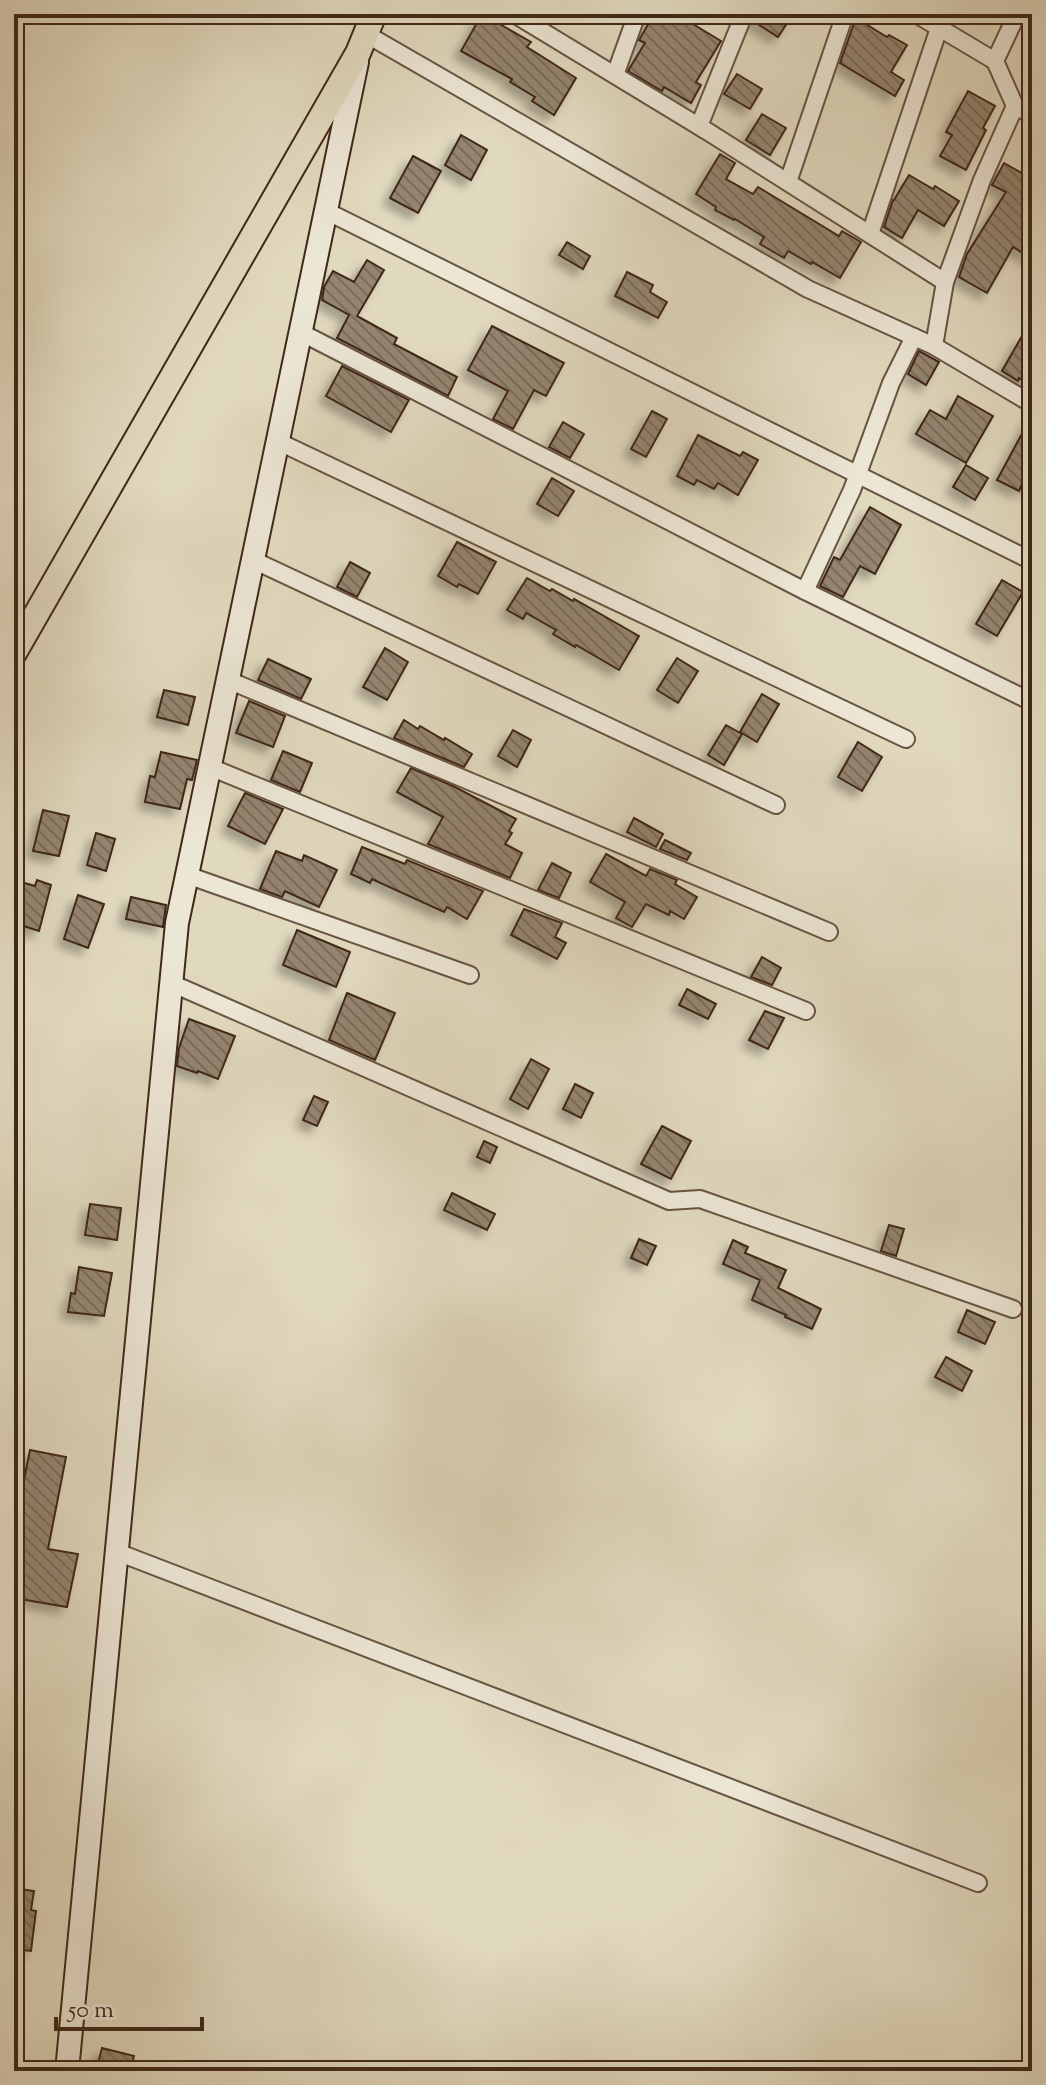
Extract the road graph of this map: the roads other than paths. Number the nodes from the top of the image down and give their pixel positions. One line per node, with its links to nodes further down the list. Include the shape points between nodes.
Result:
1 (637, 14): 10 (street)
2 (744, 14): 13 (street, via 699,126)
3 (845, 14): 14 (street)
4 (916, 14): 7 (street)
5 (1017, 14): 9 (street)
6 (518, 15): 10 (street)
7 (939, 28): 9 (street); 16 (street)
8 (366, 34): 15 (street); 19 (street, via 808,289); 27 (main road)
9 (995, 61): 11 (street)
10 (615, 75): 13 (street)
11 (1015, 106): 12 (street); 17 (street)
12 (1032, 115)
13 (705, 130): 14 (street)
14 (788, 182): 16 (street)
15 (326, 211): 18 (street); 23 (street)
16 (870, 234): 17 (street)
17 (945, 282): 20 (street)
18 (300, 332): 22 (street); 26 (street)
19 (914, 337): 20 (street); 23 (street)
20 (934, 346): 21 (street)
21 (1032, 404)
22 (277, 441): 24 (street); 30 (street)
23 (858, 474): 25 (street); 26 (street)
24 (253, 560): 28 (street); 32 (street)
25 (1032, 561)
26 (805, 591): 29 (street)
27 (14, 653)
28 (228, 680): 31 (street); 34 (street)
29 (1032, 702)
30 (906, 739)
31 (210, 767): 33 (street); 37 (street)
32 (776, 805)
33 (187, 875): 35 (street); 36 (street)
34 (829, 932)
35 (470, 975)
36 (171, 983): 38 (street, via 669,1201 700,1199); 39 (street)
37 (806, 1011)
38 (1013, 1309)
39 (117, 1552): 40 (street); 41 (street)
40 (978, 1883)
41 (67, 2071)

